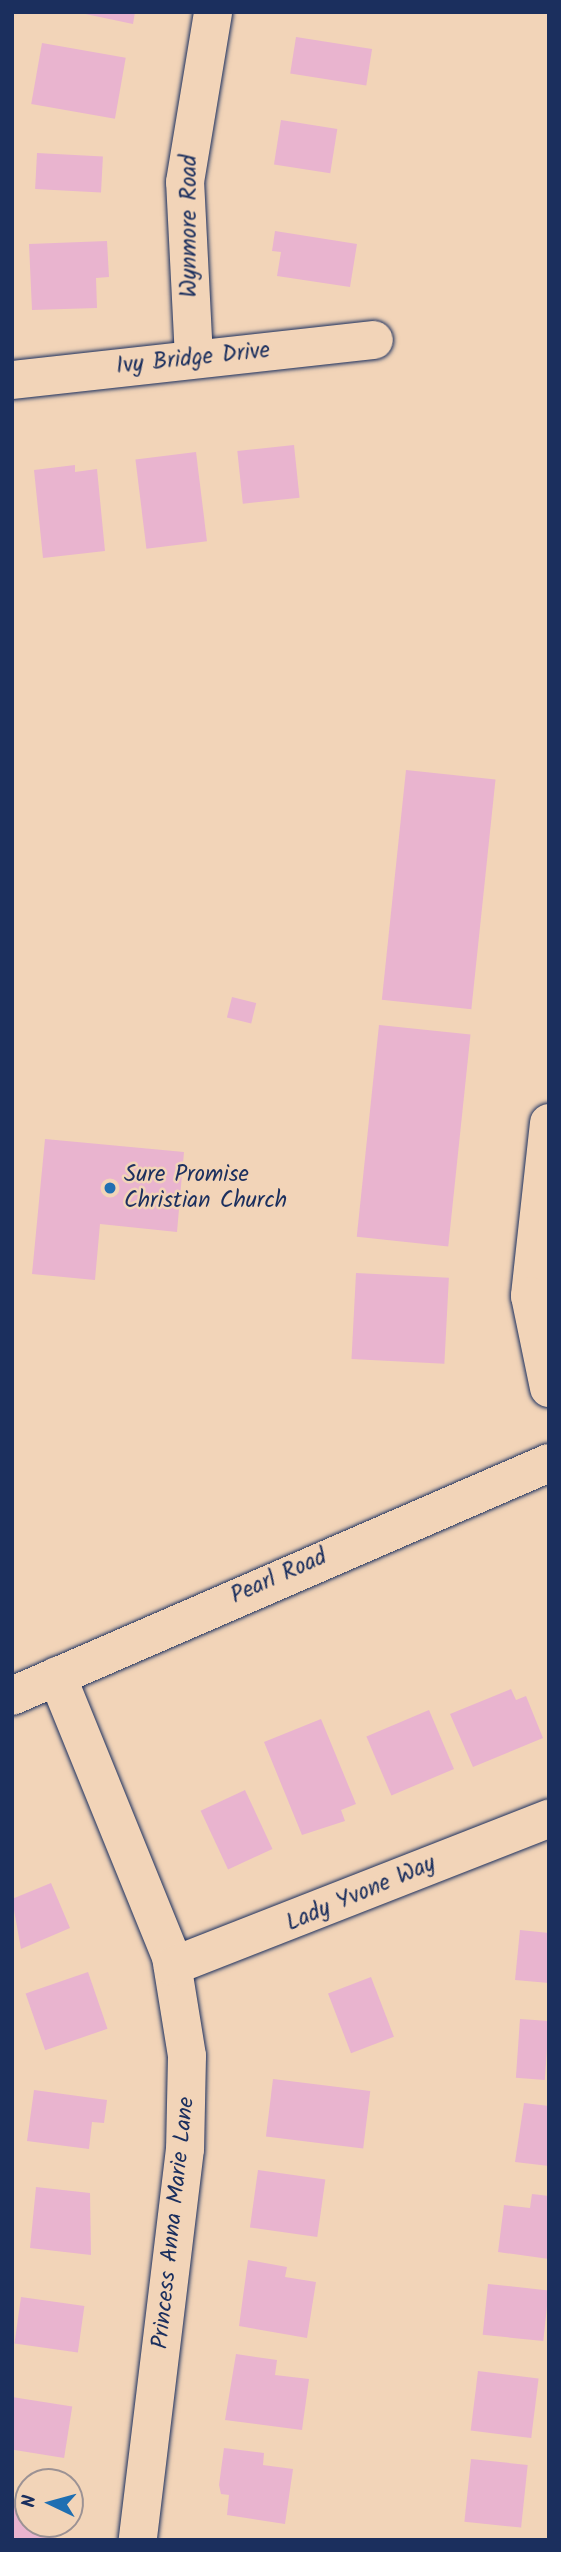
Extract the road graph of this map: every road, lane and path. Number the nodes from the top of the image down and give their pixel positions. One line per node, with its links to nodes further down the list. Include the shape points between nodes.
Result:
1 (213, 12): 3 (street, Wynmore Road, via 185,182)
2 (374, 340): 3 (street, Ivy Bridge Drive)
3 (194, 358): 4 (street, Ivy Bridge Drive)
4 (12, 380)
5 (549, 1123): 6 (street, via 530,1296)
6 (549, 1388)
7 (549, 1463): 8 (street, Pearl Road)
8 (57, 1676): 9 (street, Pearl Road); 11 (street, Princess Anna Marie Lane)
9 (12, 1696)
10 (549, 1819): 11 (street, Lady Yvone Way)
11 (173, 1966): 12 (street, Princess Anna Marie Lane, via 188,2100)
12 (138, 2540)

